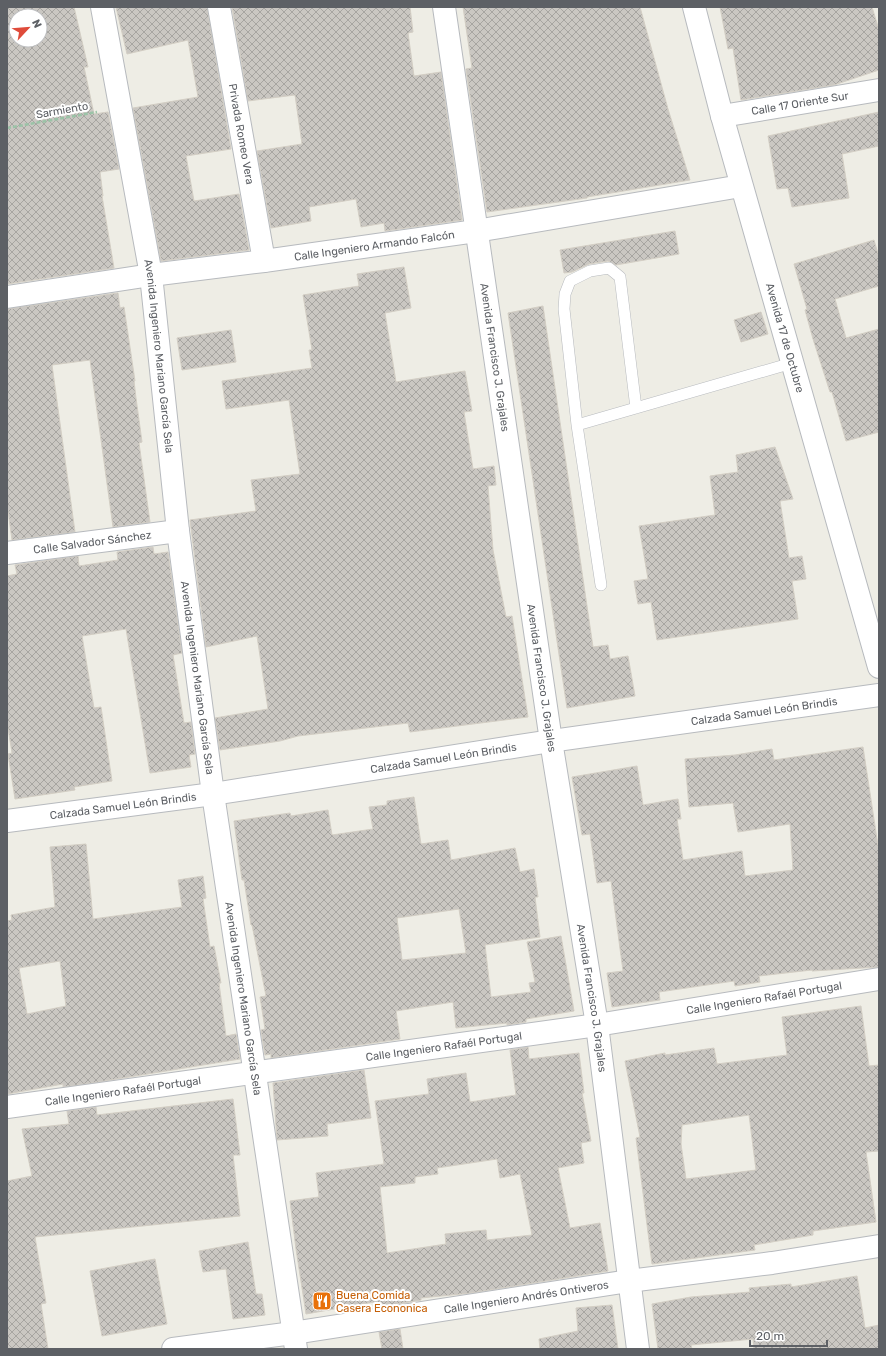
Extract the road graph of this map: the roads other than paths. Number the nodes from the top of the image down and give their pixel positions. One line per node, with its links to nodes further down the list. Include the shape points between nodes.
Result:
1 (102, 7): 10 (street, Avenida Ingeniero Mariano García Sela)
2 (219, 7): 9 (street, Privada Romeo Vera)
3 (444, 7): 8 (street, Avenida Francisco J. Grajales)
4 (694, 7): 6 (street, Avenida 17 de Octubre)
5 (879, 90): 6 (street, Calle 17 Oriente Sur)
6 (722, 116): 7 (street, Avenida 17 de Octubre)
7 (741, 186): 8 (street, Calle Ingeniero Armando Falcón); 12 (street, Avenida 17 de Octubre)
8 (476, 231): 9 (street, Calle Ingeniero Armando Falcón); 20 (street, Avenida Francisco J. Grajales)
9 (264, 261): 10 (street, Calle Ingeniero Armando Falcón)
10 (151, 275): 11 (street, Calle Ingeniero Armando Falcón); 15 (street, Avenida Ingeniero Mariano García Sela)
11 (7, 297)
12 (792, 363): 13 (lane); 18 (street, Avenida 17 de Octubre)
13 (636, 408): 14 (lane); 14 (lane, via 620,277 609,268 590,271 570,282 565,294 564,309)
14 (577, 425): 17 (lane)
15 (178, 530): 16 (street, Calle Salvador Sánchez); 21 (street, Avenida Ingeniero Mariano García Sela)
16 (7, 553)
17 (601, 585)
18 (879, 667)
19 (879, 695): 20 (street, Calzada Samuel León Brindis)
20 (551, 741): 21 (street, Calzada Samuel León Brindis); 24 (street, Avenida Francisco J. Grajales)
21 (213, 794): 22 (street, Calzada Samuel León Brindis); 25 (street, Avenida Ingeniero Mariano García Sela)
22 (7, 821)
23 (879, 979): 24 (street, Calle Ingeniero Rafaél Portugal)
24 (598, 1025): 25 (street, Calle Ingeniero Rafaél Portugal); 28 (street, Avenida Francisco J. Grajales)
25 (255, 1072): 26 (street, Calle Ingeniero Rafaél Portugal); 29 (street, Avenida Ingeniero Mariano García Sela)
26 (7, 1107)
27 (879, 1246): 28 (street, Calle Ingeniero Andrés Ontiveros, via 772,1263)
28 (629, 1281): 29 (street, Calle Ingeniero Andrés Ontiveros); 31 (street, Avenida Francisco J. Grajales)
29 (294, 1341): 30 (street, Calle Ingeniero Andrés Ontiveros)
30 (173, 1349)
31 (638, 1349)

